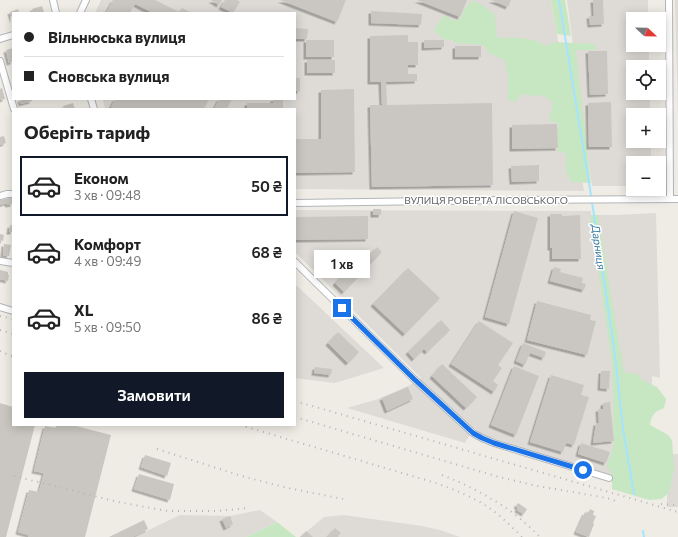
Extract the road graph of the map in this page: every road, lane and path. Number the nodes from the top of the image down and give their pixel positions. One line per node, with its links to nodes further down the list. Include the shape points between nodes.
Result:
1 (53, 0): 4 (street)
2 (86, 0): 5 (street)
3 (668, 0): 13 (street)
4 (56, 12)
5 (80, 12)
6 (12, 35): 7 (street)
7 (0, 39)
8 (0, 61): 9 (street)
9 (14, 108)
10 (12, 194): 11 (street)
11 (0, 196)
12 (678, 199): 13 (street, ВУЛИЦЯ РОБЕРТА ЛІСОВСЬКОГО)
13 (670, 200): 14 (street, ВУЛИЦЯ РОБЕРТА ЛІСОВСЬКОГО)
14 (296, 203)
15 (0, 261): 16 (street)
16 (12, 263)
17 (296, 263): 20 (street, via 473,433 494,443)
18 (0, 307): 19 (street)
19 (12, 311)
20 (609, 478)

